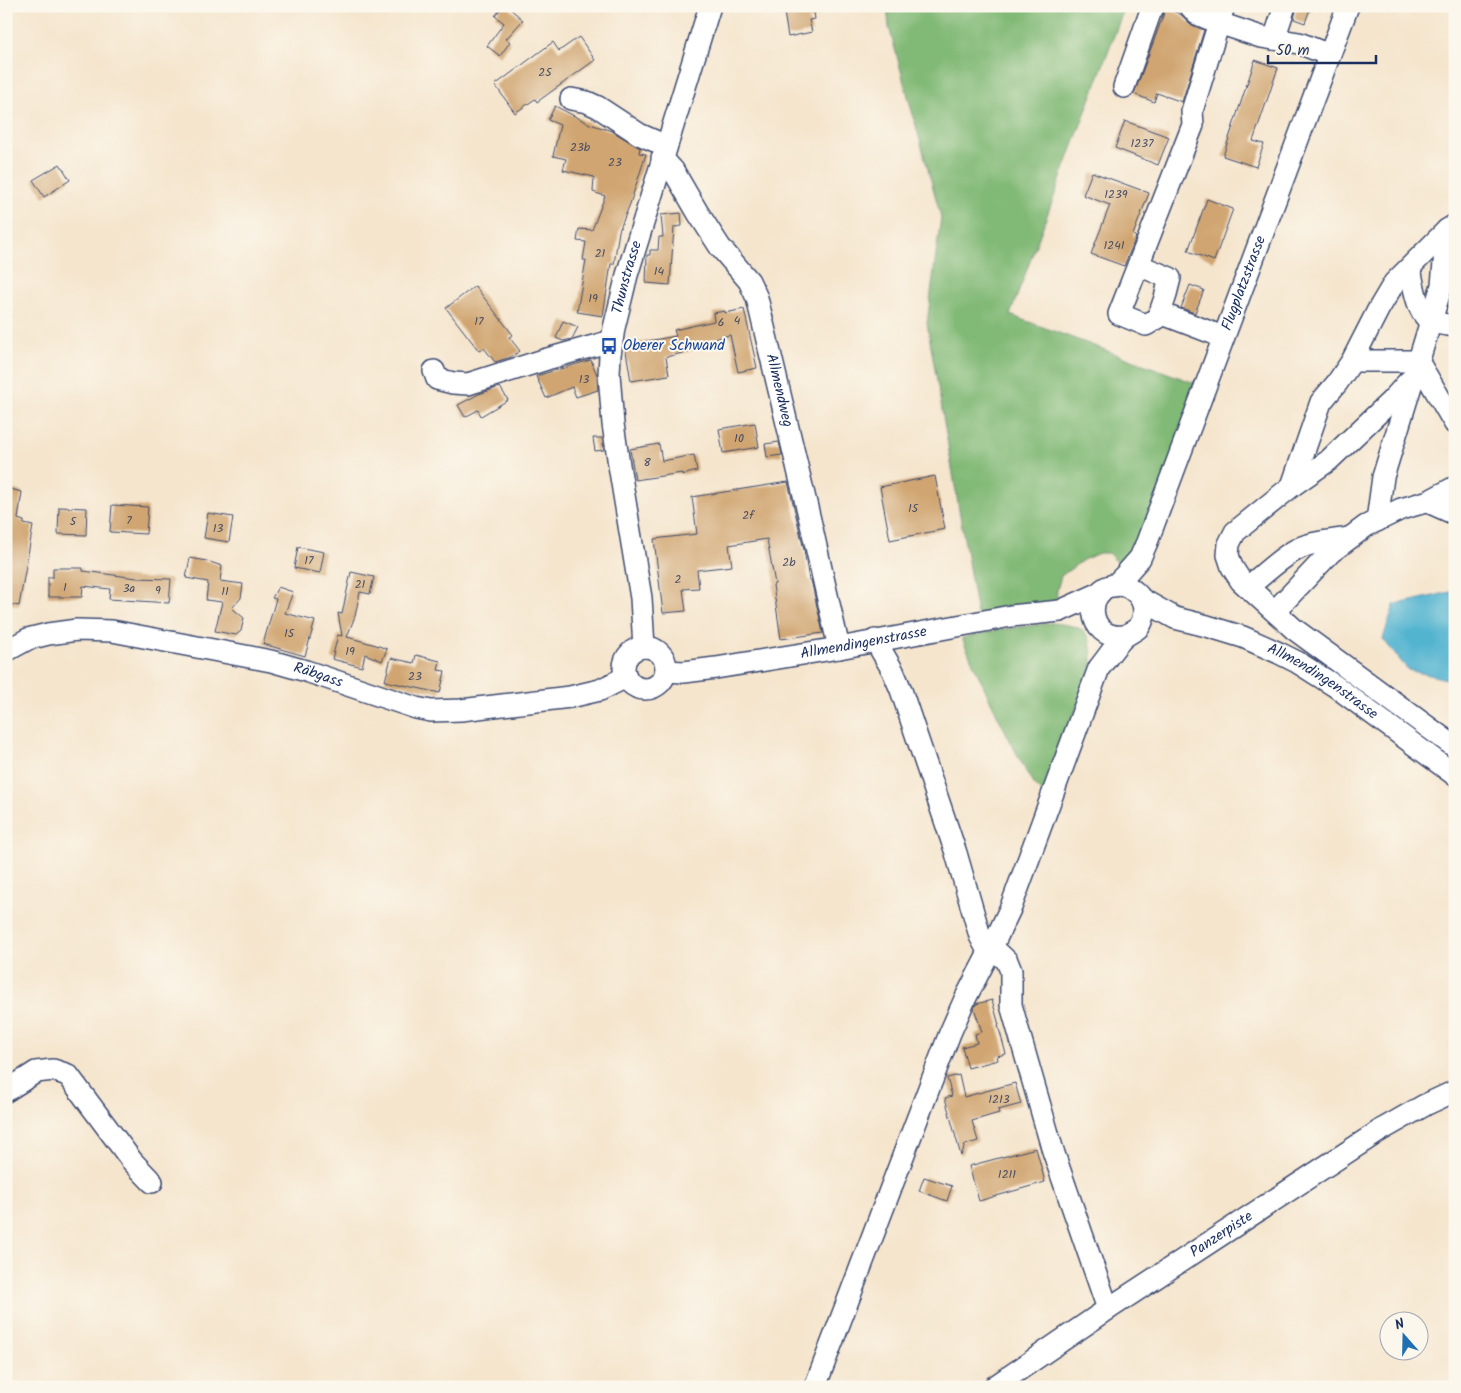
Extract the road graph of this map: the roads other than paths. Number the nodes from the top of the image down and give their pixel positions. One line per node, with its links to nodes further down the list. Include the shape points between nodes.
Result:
1 (710, 6): 11 (street, Thunstrasse)
2 (1154, 6): 9 (street)
3 (1190, 6): 6 (street, via 1197,14)
4 (1285, 6): 7 (street)
5 (1348, 6): 8 (street, Flugplatzstrasse)
6 (1222, 14): 7 (street); 13 (street, via 1192,111 1193,125)
7 (1274, 39): 8 (street, via 1300,43)
8 (1329, 56): 18 (street, Flugplatzstrasse)
9 (1124, 87)
10 (571, 98): 11 (street, via 598,107)
11 (664, 152): 19 (street, Thunstrasse); 42 (street, Allmendweg, via 698,213 749,281 757,298)
12 (1452, 230): 14 (street); 16 (street, via 1442,285)
13 (1138, 265): 15 (street, via 1170,278); 15 (street, via 1119,314 1146,325)
14 (1410, 268): 16 (street, via 1419,305); 20 (street, via 1394,284)
15 (1160, 313): 18 (street)
16 (1430, 321): 17 (street); 21 (street)
17 (1455, 326)
18 (1224, 337): 30 (street, Flugplatzstrasse)
19 (611, 341): 22 (street, via 468,384 437,379); 40 (street, Thunstrasse, via 609,374 613,424 641,598)
20 (1352, 362): 21 (street); 24 (street, via 1321,402)
21 (1415, 369): 23 (street); 24 (street, via 1393,399 1328,462); 28 (street, via 1383,477)
22 (434, 371)
23 (1455, 424)
24 (1292, 486): 31 (street, via 1235,532 1229,544 1232,567)
25 (1455, 487): 26 (street)
26 (1428, 502): 27 (street); 28 (street, via 1401,509)
27 (1455, 514)
28 (1377, 521): 29 (street)
29 (1350, 538): 31 (street, via 1300,548); 35 (street, via 1332,552)
30 (1140, 558): 32 (street, Flugplatzstrasse); 33 (street, Flugplatzstrasse)
31 (1248, 588): 35 (street)
32 (1107, 589): 33 (street, via 1127,587); 34 (street, Allmendingenstrasse); 37 (street, via 1095,602 1093,609)
33 (1140, 597): 36 (street, Allmendingenstrasse); 38 (street, via 1144,611)
34 (1060, 611): 37 (street, Allmendingenstrasse); 39 (street, Allmendingenstrasse, via 1011,616)
35 (1275, 611): 46 (street, via 1294,629)
36 (1175, 618): 38 (street, Allmendingenstrasse, via 1156,620); 47 (street, Allmendingenstrasse, via 1234,634 1297,662 1335,686)
37 (1097, 624): 38 (street, via 1111,636); 43 (street)
38 (1132, 631): 43 (street)
39 (875, 640): 42 (street, Allmendingenstrasse); 48 (street, via 901,690 980,936)
40 (644, 646): 44 (street, via 658,650 666,662); 45 (street, via 626,657)
41 (7, 648): 45 (street, Räbgass, via 48,634 77,630 112,631 270,661 431,711 570,697 600,690)
42 (839, 648): 44 (street, Allmendingenstrasse, via 697,670)
43 (1100, 668): 48 (street, via 1011,907)
44 (666, 671): 45 (street, via 661,682 649,689 635,687)
45 (626, 677)
46 (1455, 747)
47 (1455, 775)
48 (991, 950): 52 (street, via 1006,961 1010,971 1011,1005 1053,1151); 53 (street, via 946,1042)
49 (6, 1090): 51 (street, via 36,1072 53,1070 68,1076 132,1161)
50 (1455, 1091): 52 (street, Panzerpiste, via 1381,1130)
51 (152, 1182)
52 (1108, 1308): 54 (street, Panzerpiste)
53 (816, 1387)
54 (994, 1387)

